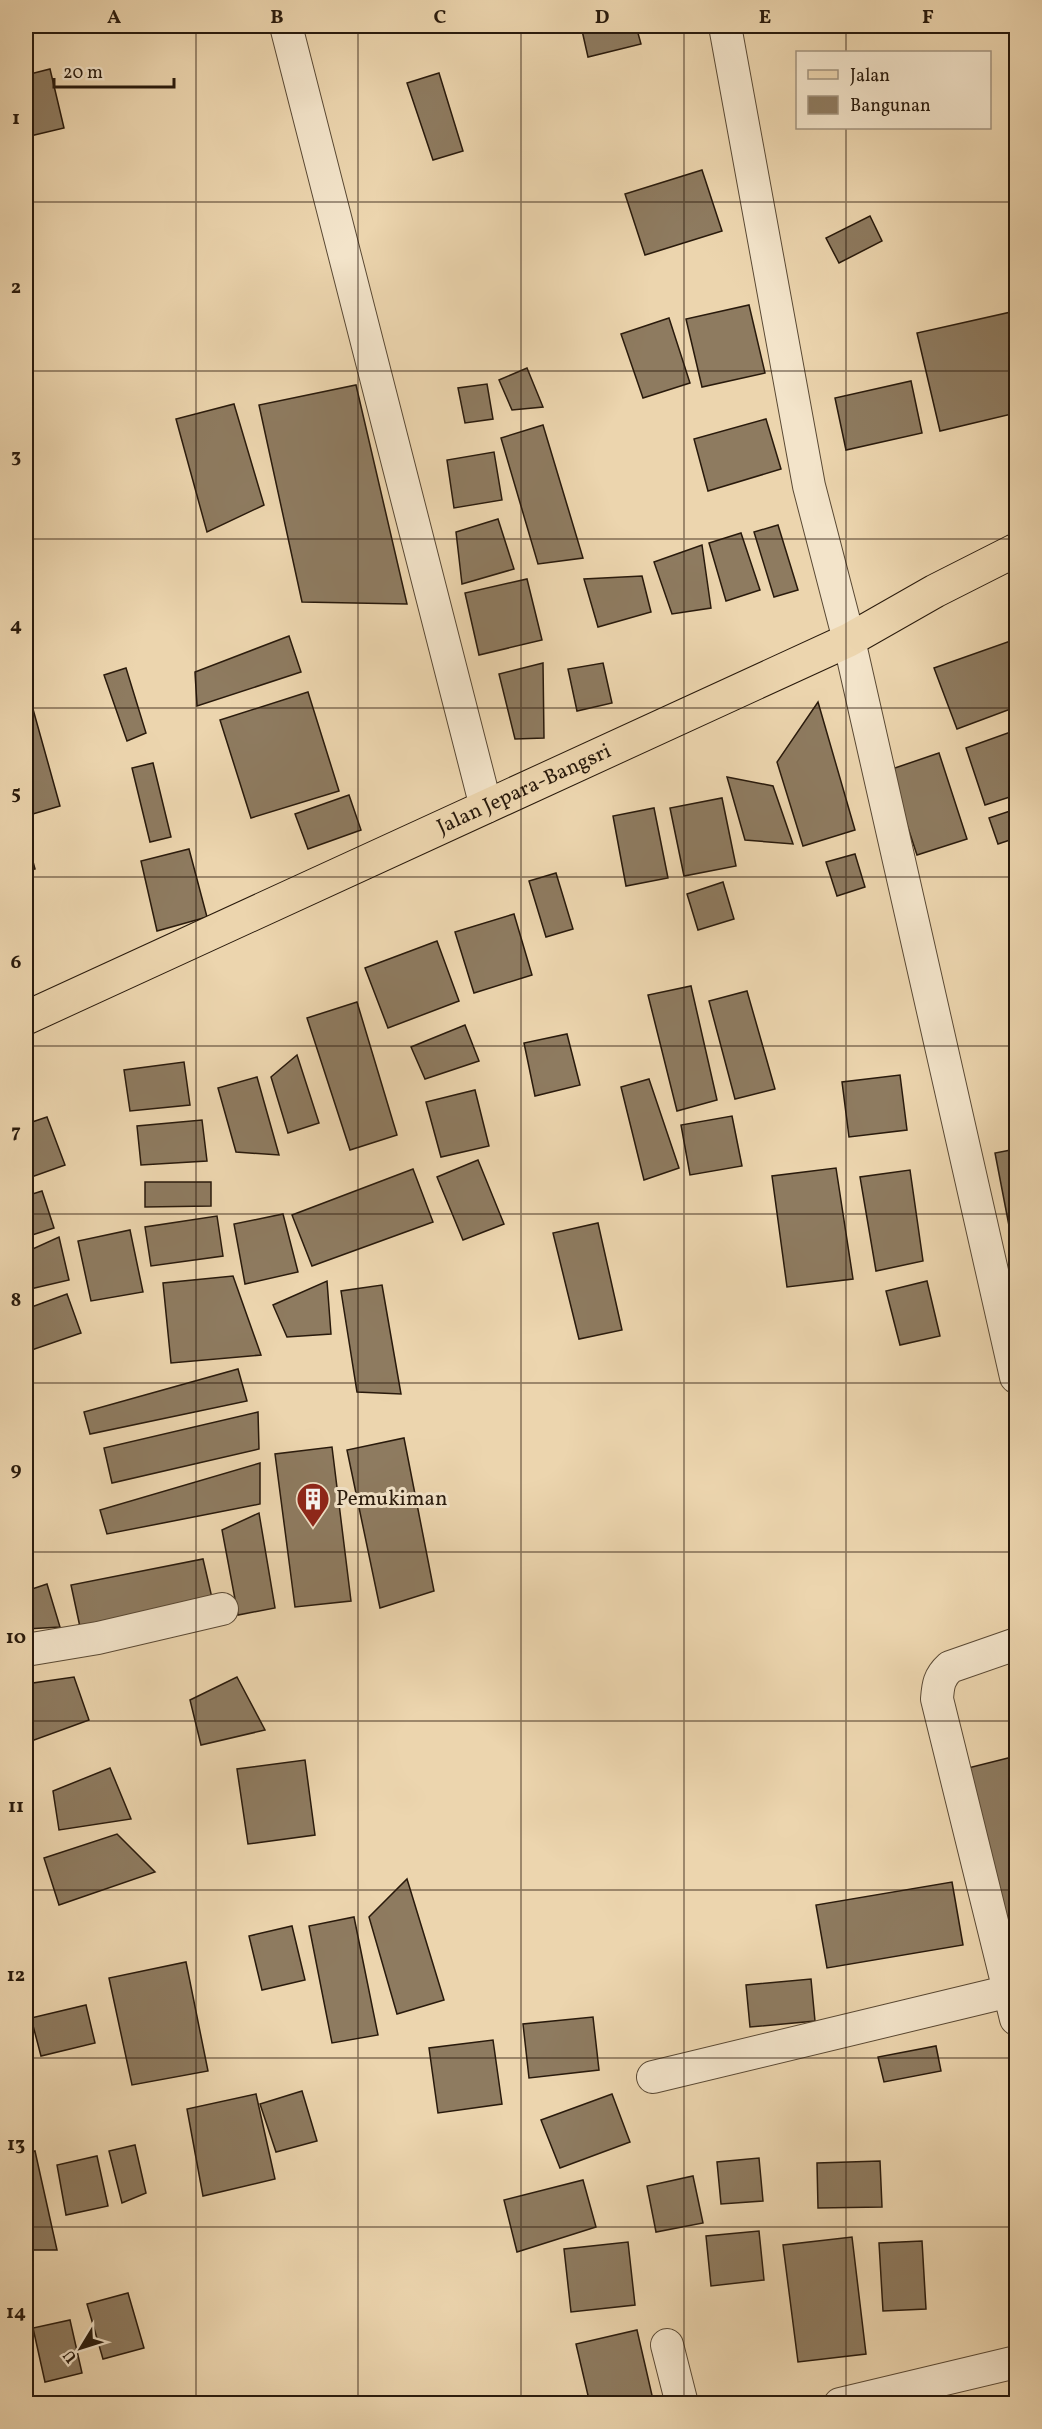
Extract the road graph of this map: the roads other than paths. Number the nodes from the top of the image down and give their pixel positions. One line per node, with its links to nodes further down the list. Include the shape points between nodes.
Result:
1 (286, 26): 5 (street)
2 (725, 26): 4 (street, via 809,486)
3 (1017, 550): 4 (main road, Jalan Jepara-Bangsri)
4 (849, 640): 5 (main road, Jalan Jepara-Bangsri); 7 (street)
5 (486, 807): 6 (main road, Jalan Jepara-Bangsri)
6 (26, 1018)
7 (1017, 1377)
8 (222, 1609): 10 (street)
9 (1017, 1644): 11 (street, via 950,1667 938,1682 937,1699)
10 (26, 1650)
11 (1013, 2005): 12 (street)
12 (652, 2077)
13 (667, 2345): 15 (street)
14 (1017, 2362): 16 (street)
15 (682, 2403)
16 (840, 2403)

